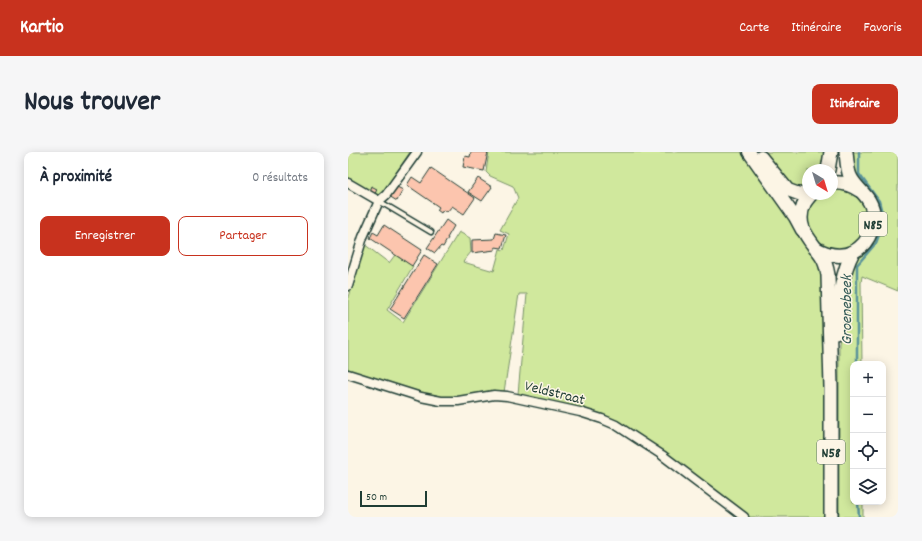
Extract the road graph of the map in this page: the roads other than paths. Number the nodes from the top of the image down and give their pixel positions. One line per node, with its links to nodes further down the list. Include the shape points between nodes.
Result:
1 (417, 152): 12 (street)
2 (749, 152): 14 (main road)
3 (757, 152): 10 (main road, via 788,190)
4 (831, 152): 6 (main road)
5 (846, 152): 9 (main road, via 850,177)
6 (829, 164)
7 (348, 183): 12 (street)
8 (838, 183): 9 (main road, N85, via 852,186)
9 (862, 192): 16 (main road, N85, via 873,214 873,226 868,238)
10 (802, 194)
11 (807, 200): 14 (main road, via 801,219)
12 (379, 201): 13 (lane); 17 (street, via 363,237)
13 (431, 232)
14 (804, 233): 15 (main road)
15 (812, 246): 16 (main road, N85, via 836,255); 19 (main road, N58, via 825,262 828,275)
16 (853, 252): 19 (main road, N58, via 843,276)
17 (348, 286)
18 (348, 374): 20 (street, Veldstraat, via 441,401 507,396 602,419 622,428 662,455)
19 (831, 387): 21 (main road, N58)
20 (744, 517)
21 (831, 517)

